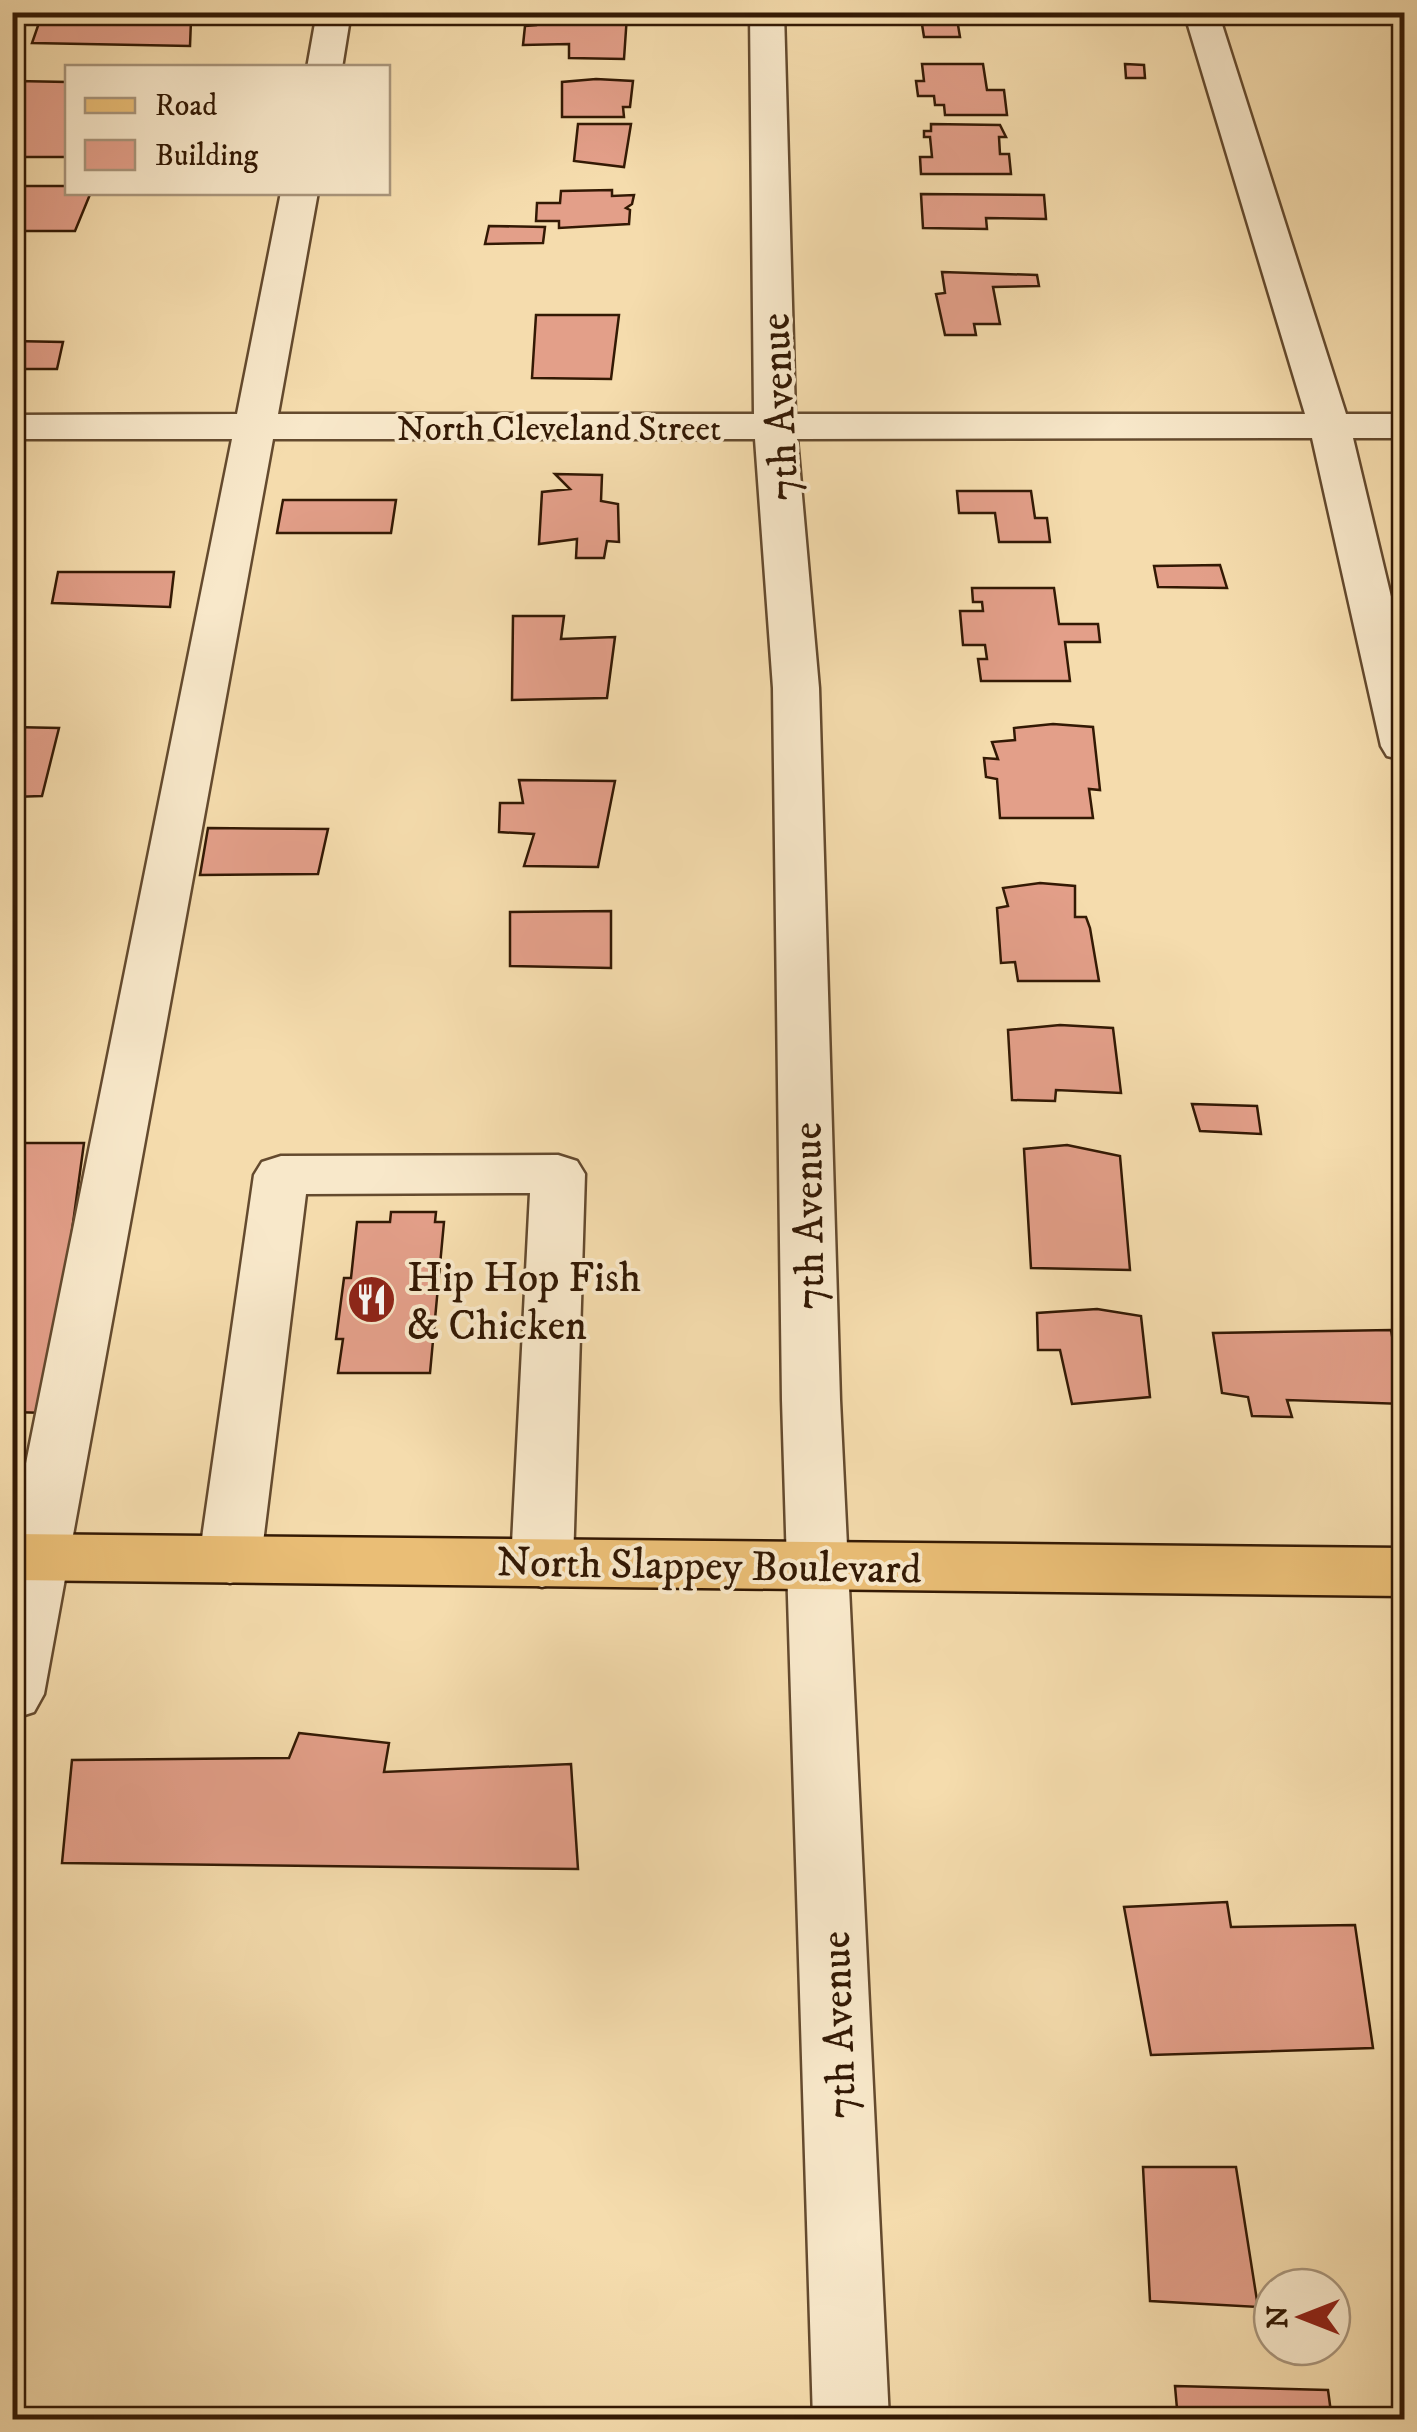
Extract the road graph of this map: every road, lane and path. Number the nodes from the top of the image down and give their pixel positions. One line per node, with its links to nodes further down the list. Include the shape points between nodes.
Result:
1 (334, 12): 4 (street)
2 (767, 12): 10 (street, 7th Avenue)
3 (1201, 12): 7 (street)
4 (325, 65)
5 (299, 195): 9 (street)
6 (1404, 426): 7 (street, North Cleveland Street)
7 (1330, 427): 10 (street, North Cleveland Street); 11 (street)
8 (12, 428): 9 (street, North Cleveland Street)
9 (255, 428): 10 (street, North Cleveland Street); 12 (street)
10 (775, 428): 15 (street, 7th Avenue, via 796,688)
11 (1404, 746)
12 (25, 1557): 13 (main road, North Slappey Boulevard); 17 (street)
13 (230, 1559): 14 (main road, North Slappey Boulevard); 14 (street, via 281,1174 558,1174)
14 (542, 1563): 15 (main road, North Slappey Boulevard)
15 (820, 1566): 16 (main road, North Slappey Boulevard); 18 (street, 7th Avenue)
16 (1404, 1572)
17 (12, 1694)
18 (851, 2420)

